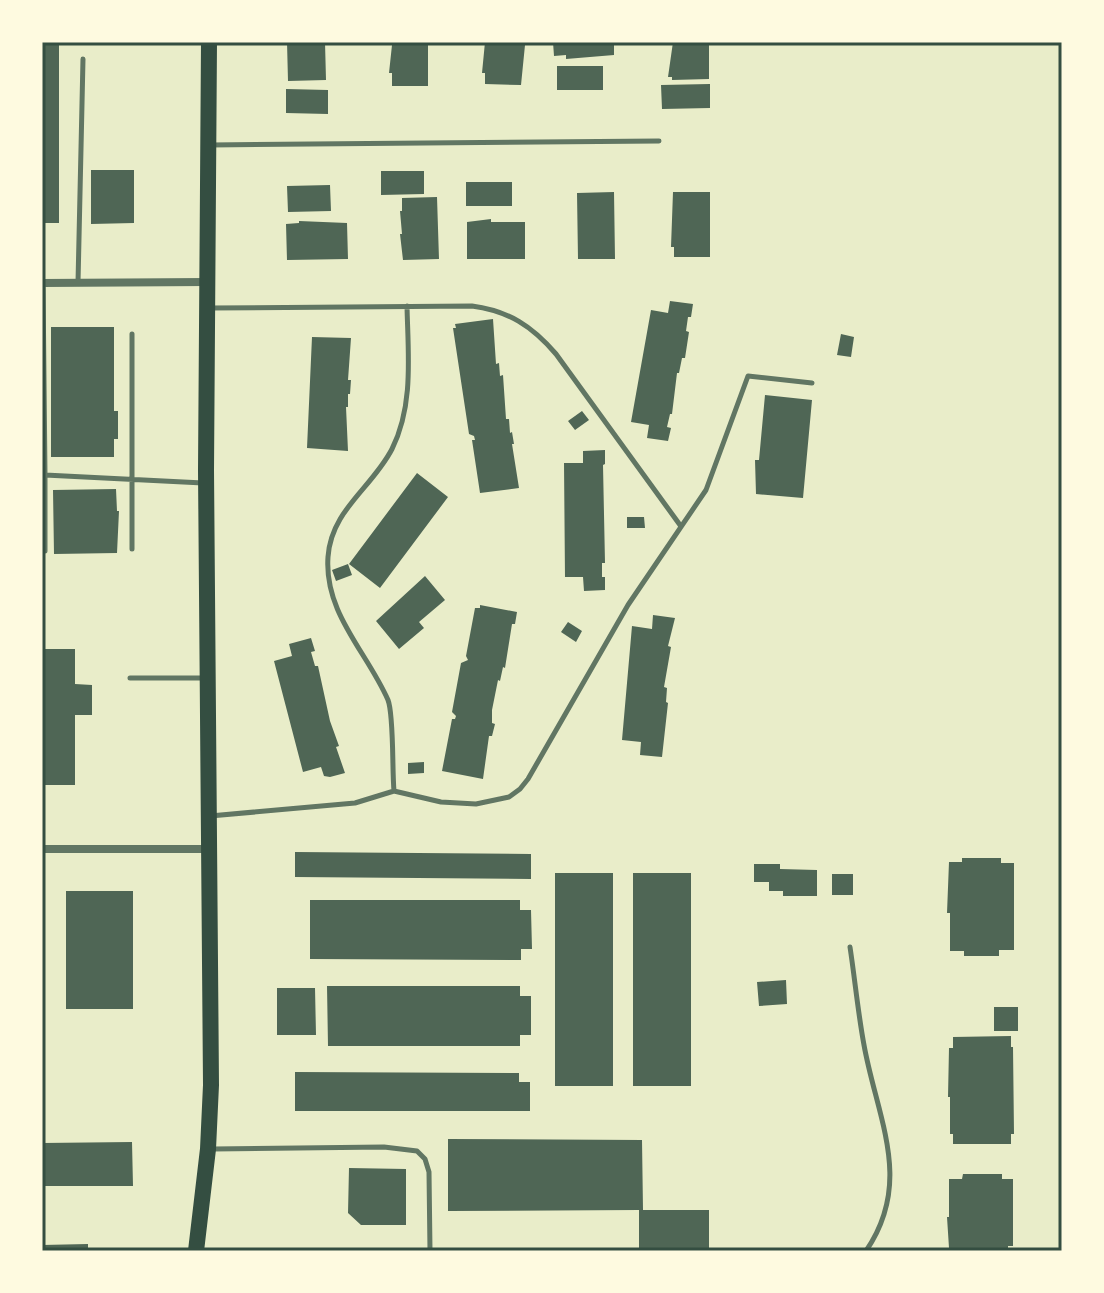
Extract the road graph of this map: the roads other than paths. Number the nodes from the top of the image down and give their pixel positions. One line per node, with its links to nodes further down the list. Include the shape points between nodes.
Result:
1 (209, 42): 4 (main road)
2 (83, 59): 7 (lane)
3 (659, 141): 4 (lane)
4 (209, 145): 5 (main road)
5 (208, 282): 7 (street); 9 (main road)
6 (43, 283): 7 (street); 12 (lane)
7 (78, 283)
8 (407, 306): 9 (lane); 15 (lane, via 491,308 525,323 556,354); 20 (lane, via 408,385 398,435 388,457 340,516 328,555 330,590 343,622 389,703)
9 (207, 308): 14 (main road)
10 (132, 334): 13 (lane)
11 (812, 383): 15 (lane, via 748,376 706,490)
12 (45, 475): 13 (lane); 17 (lane)
13 (132, 480): 14 (lane); 16 (lane)
14 (206, 483): 19 (main road)
15 (680, 525): 20 (lane, via 520,789 476,804)
16 (132, 549)
17 (45, 551)
18 (130, 678): 19 (lane)
19 (208, 678): 21 (main road)
20 (394, 791): 21 (lane, via 355,803)
21 (209, 816): 23 (main road)
22 (42, 849): 23 (street)
23 (209, 849): 25 (main road)
24 (850, 947): 28 (lane, via 864,1046 892,1166 885,1216)
25 (208, 1149): 26 (main road); 27 (lane, via 417,1151 429,1172)
26 (196, 1251)
27 (430, 1251)
28 (866, 1251)

